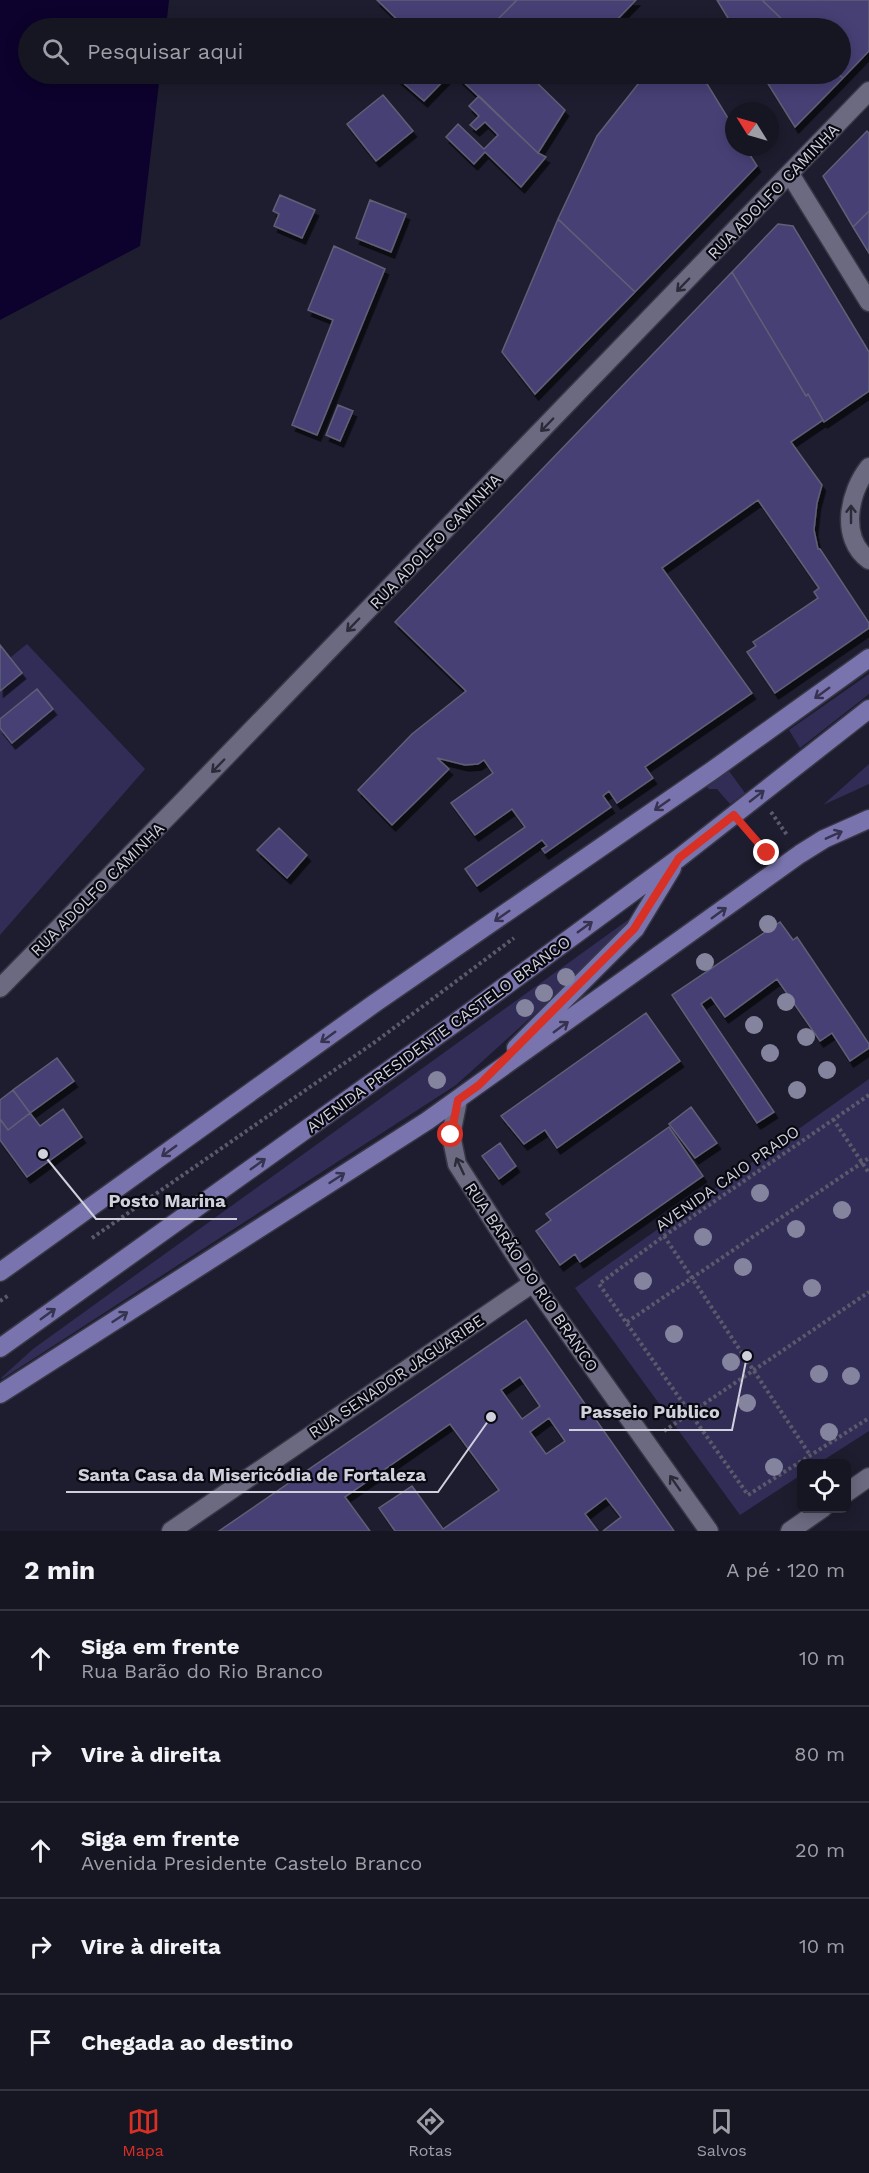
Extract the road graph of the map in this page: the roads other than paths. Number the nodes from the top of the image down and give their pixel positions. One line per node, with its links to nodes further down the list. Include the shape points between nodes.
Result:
1 (869, 91): 2 (street, RUA ADOLFO CAMINHA)
2 (790, 174): 3 (street); 10 (street, RUA ADOLFO CAMINHA, one-way to 10)
3 (869, 302)
4 (869, 467): 5 (street, one-way to 4, via 855,542 850,511 857,485)
5 (869, 560)
6 (869, 658): 13 (main road, one-way to 13, via 375,1003)
7 (869, 709): 9 (main road, AVENIDA PRESIDENTE CASTELO BRANCO, one-way to 7)
8 (869, 819): 11 (main road, one-way to 8, via 800,854)
9 (679, 858): 11 (main road, via 634,929); 15 (main road, AVENIDA PRESIDENTE CASTELO BRANCO, one-way to 9)
10 (0, 988)
11 (479, 1085): 12 (main road)
12 (458, 1100): 14 (street, RUA BARÃO DO RIO BRANCO, one-way to 12, via 457,1164 451,1135); 16 (main road, one-way to 12)
13 (0, 1272)
14 (533, 1283): 20 (street, RUA SENADOR JAGUARIBE); 21 (street, RUA BARÃO DO RIO BRANCO, one-way to 14)
15 (0, 1348)
16 (0, 1394)
17 (869, 1477): 18 (street)
18 (851, 1490)
19 (817, 1513): 22 (street)
20 (171, 1531)
21 (709, 1531)
22 (790, 1531)

